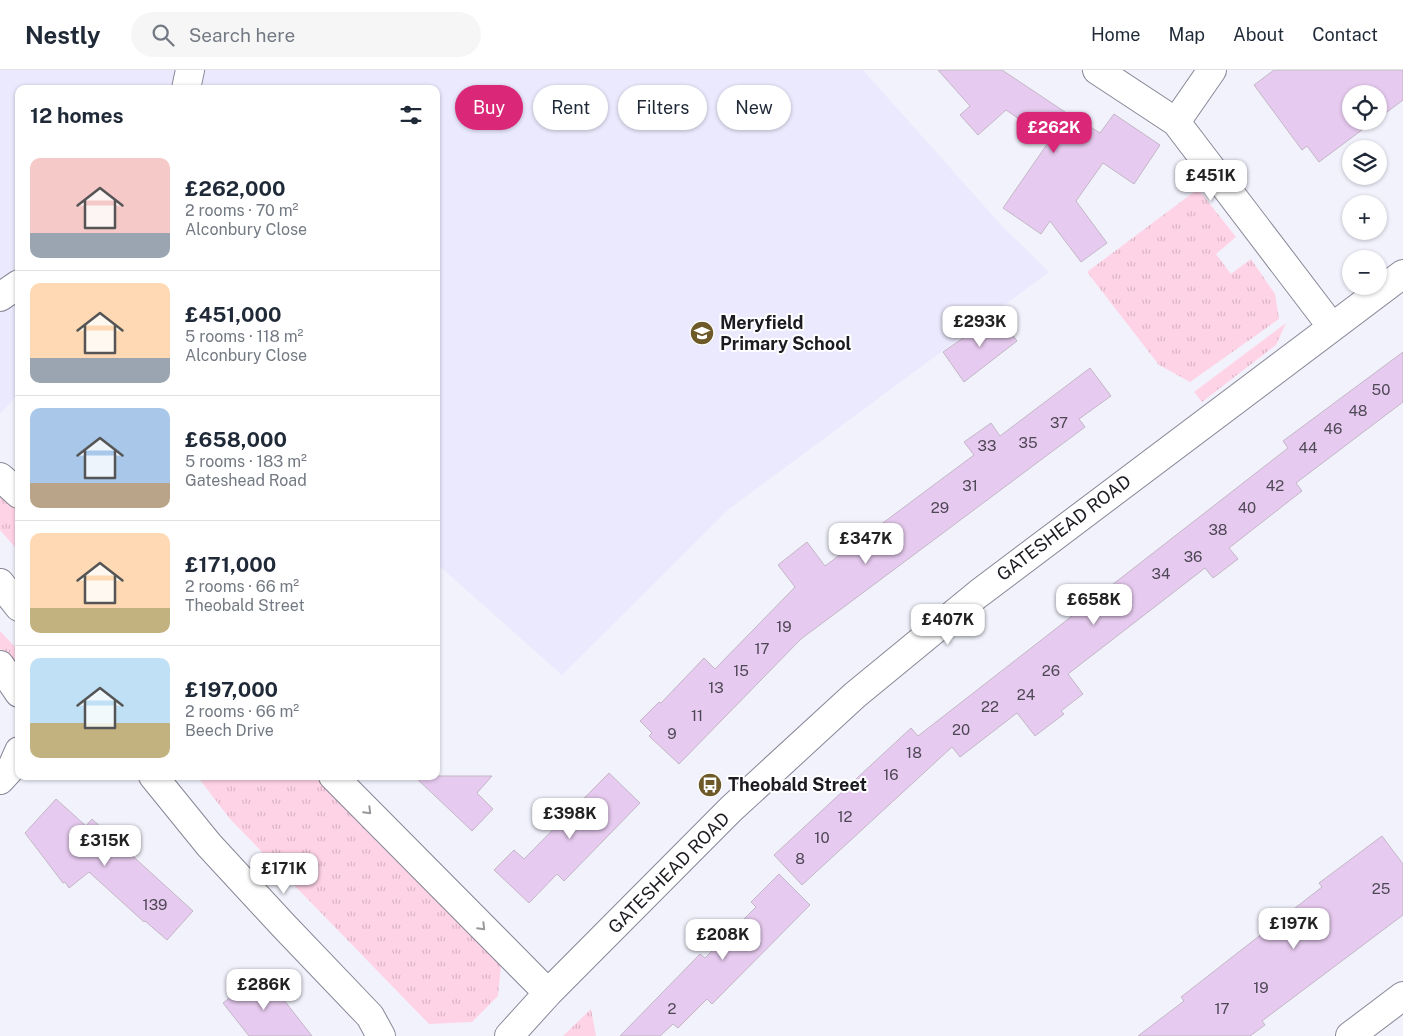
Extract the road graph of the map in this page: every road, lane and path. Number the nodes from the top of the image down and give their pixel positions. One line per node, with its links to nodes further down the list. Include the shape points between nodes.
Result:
1 (190, 70): 4 (street)
2 (1097, 70): 5 (street)
3 (1212, 70): 5 (street)
4 (187, 85)
5 (1176, 122): 9 (street)
6 (1403, 274): 9 (street, GATESHEAD ROAD)
7 (15, 287): 8 (street)
8 (0, 297)
9 (1332, 328): 20 (street, GATESHEAD ROAD, via 978,594 855,695 731,809)
10 (0, 477): 11 (street)
11 (15, 490)
12 (0, 583): 13 (street)
13 (15, 602)
14 (0, 665): 15 (street)
15 (15, 687)
16 (15, 760): 17 (street)
17 (0, 780)
18 (156, 780): 22 (street, via 209,845 370,1016)
19 (337, 780): 20 (street, one-way to 20)
20 (548, 993): 23 (street, GATESHEAD ROAD)
21 (1403, 996): 24 (street)
22 (381, 1036)
23 (509, 1036)
24 (1350, 1036)

